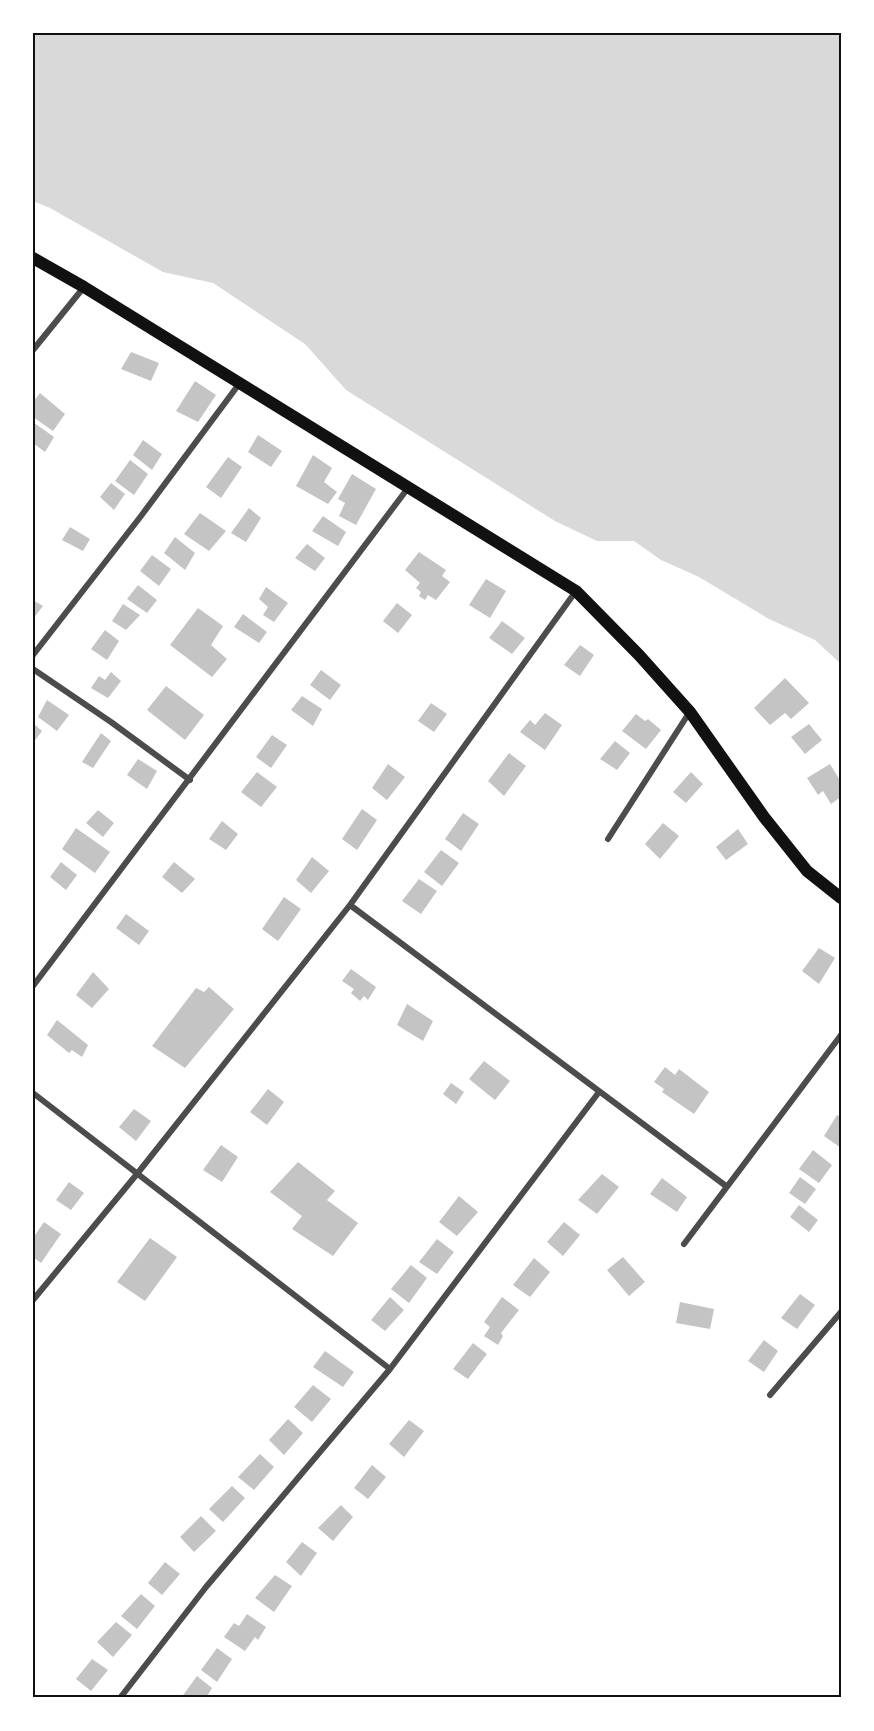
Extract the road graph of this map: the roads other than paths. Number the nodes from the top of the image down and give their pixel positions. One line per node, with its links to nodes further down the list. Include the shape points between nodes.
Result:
1 (33, 258): 2 (main road)
2 (84, 287): 3 (street); 4 (main road)
3 (33, 350)
4 (239, 384): 5 (main road); 7 (street)
5 (409, 487): 6 (main road); 10 (street)
6 (576, 591): 9 (main road); 13 (street)
7 (33, 655)
8 (33, 669): 10 (street)
9 (690, 712): 11 (street); 12 (main road, via 807,871)
10 (189, 780): 14 (street)
11 (608, 839)
12 (841, 898)
13 (350, 905): 16 (street); 18 (street)
14 (33, 986)
15 (841, 1035): 19 (street)
16 (599, 1092): 19 (street); 23 (street)
17 (33, 1093): 18 (street)
18 (137, 1173): 21 (street); 23 (street)
19 (726, 1186): 20 (street)
20 (684, 1244)
21 (33, 1300)
22 (841, 1312): 24 (street)
23 (390, 1369): 25 (street, via 206,1587)
24 (770, 1395)
25 (120, 1698)

